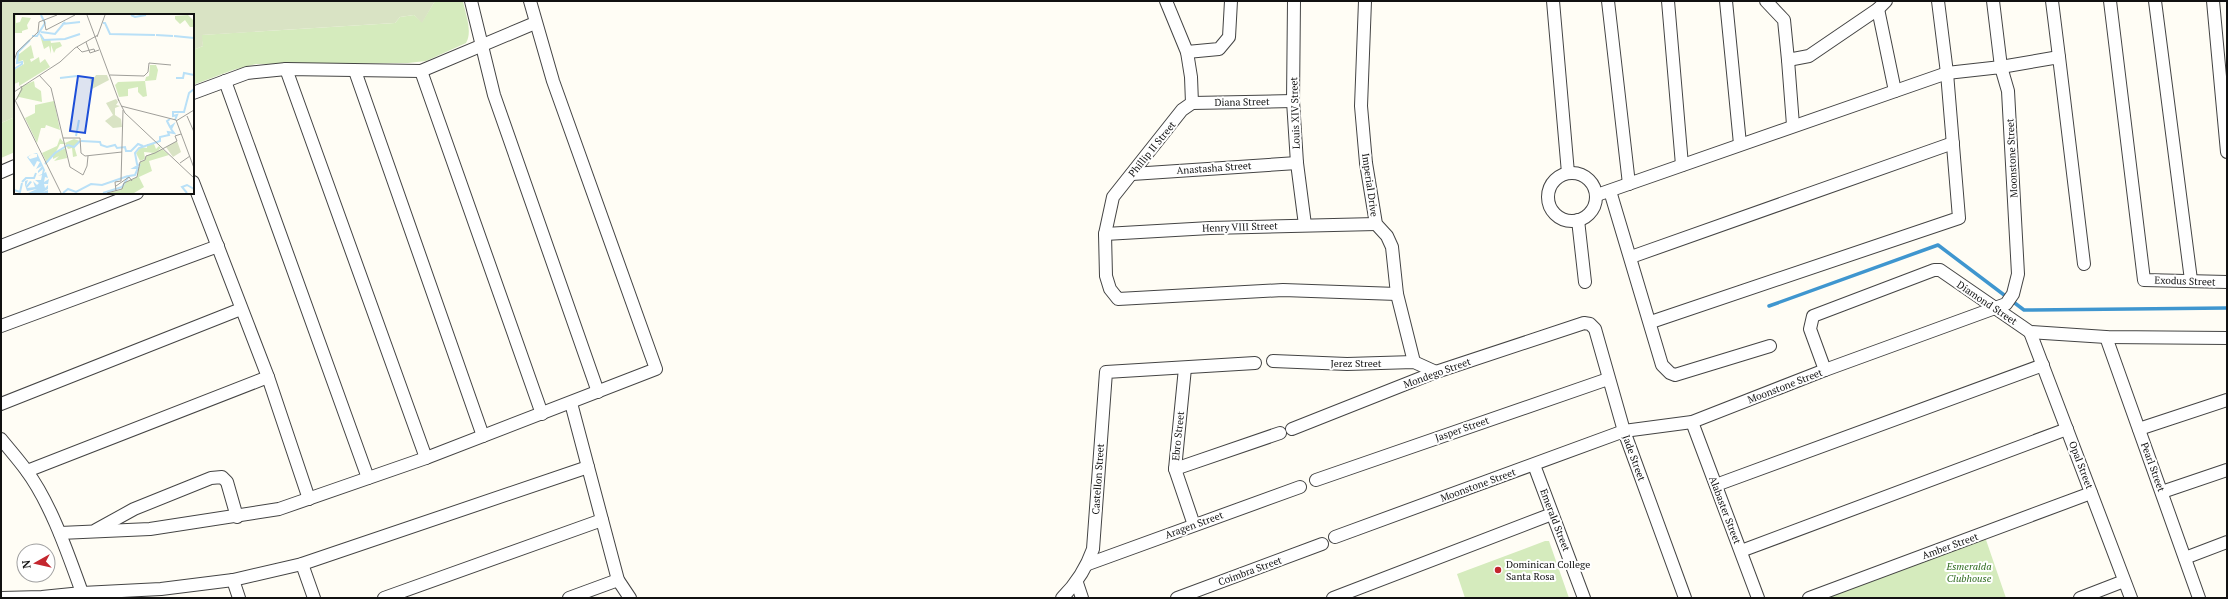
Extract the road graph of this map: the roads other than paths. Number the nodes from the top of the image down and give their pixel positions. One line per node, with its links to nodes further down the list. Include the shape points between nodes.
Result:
1 (471, 1): 20 (street)
2 (530, 1): 19 (street)
3 (1166, 1): 21 (street)
4 (1231, 1): 21 (street, via 1229,37 1219,49)
5 (1294, 1): 33 (street, Louis XIV Street)
6 (1365, 1): 51 (street, Imperial Drive, via 1361,106 1366,163)
7 (1553, 1): 43 (street)
8 (1608, 1): 45 (street)
9 (1668, 1): 40 (street)
10 (1726, 1): 37 (street)
11 (1766, 1): 23 (street, via 1784,20)
12 (1938, 1): 28 (street)
13 (1993, 1): 24 (street, Moonstone Street)
14 (2052, 1): 22 (street)
15 (2110, 1): 58 (street, Exodus Street, via 2144,280)
16 (2155, 1): 58 (street)
17 (2213, 1): 30 (street)
18 (1882, 5): 23 (street, via 1809,56); 31 (street)
19 (535, 23): 20 (street); 80 (street, via 553,81 656,369)
20 (481, 44): 27 (street); 80 (street, via 494,95)
21 (1187, 52): 34 (street)
22 (2059, 57): 24 (street); 57 (street)
23 (1788, 60): 35 (street)
24 (2001, 67): 28 (street); 62 (street, Moonstone Street, via 2008,91 2018,274 2013,294 2006,304)
25 (286, 69): 26 (street); 29 (street, via 247,73); 93 (street)
26 (355, 70): 27 (street); 91 (street)
27 (421, 71): 84 (street)
28 (1947, 73): 31 (street); 36 (street)
29 (224, 81): 32 (street); 99 (street)
30 (2224, 83): 38 (street)
31 (1894, 91): 35 (street)
32 (194, 93)
33 (1293, 101): 34 (street, Diana Street); 39 (street, Louis XIV Street)
34 (1192, 103): 44 (street, Phillip II Street, via 1182,110)
35 (1793, 125): 37 (street)
36 (1953, 143): 56 (street); 64 (street, via 1959,218)
37 (1740, 144): 40 (street)
38 (2227, 152)
39 (1297, 163): 44 (street, Anastasha Street); 52 (street, Louis XIV Street)
40 (1682, 165): 45 (street)
41 (14, 166): 42 (street)
42 (1, 172)
43 (1568, 172): 49 (street, via 1581,174 1592,182); 50 (street, via 1558,177 1551,186 1548,196 1550,207 1557,216 1567,221)
44 (1132, 174): 53 (street, Phillip II Street, via 1113,197)
45 (1629, 184): 47 (street)
46 (194, 185): 55 (street)
47 (1610, 191): 49 (street); 56 (street)
48 (134, 194): 54 (street)
49 (1597, 195): 50 (street, via 1595,206 1588,215)
50 (1578, 220): 59 (street)
51 (1376, 224): 52 (street, Henry VIII Street); 61 (street, Imperial Drive, via 1387,236 1392,248)
52 (1305, 225): 53 (street, Henry VIII Street)
53 (1105, 234): 61 (street, Phillip II Street, via 1106,276 1110,289 1118,298 1283,290)
54 (1, 246)
55 (218, 246): 63 (street); 66 (street)
56 (1631, 257): 64 (street)
57 (2084, 264)
58 (2191, 280): 60 (street, Exodus Street)
59 (1585, 282)
60 (2227, 282)
61 (1397, 294): 72 (street, Imperial Drive)
62 (1995, 308): 67 (street, Diamond Street); 76 (street, Moonstone Street); 76 (street, Diamond Street, via 1940,270 1927,271 1814,316 1810,329)
63 (241, 309): 78 (street); 83 (street)
64 (1651, 322): 70 (street, via 1662,365 1670,373 1675,374)
65 (1584, 323): 77 (street, Mondego Street); 79 (street, Jade Street, via 1595,329)
66 (1, 326)
67 (2030, 332): 68 (street); 74 (street, Opal Street)
68 (2106, 337): 69 (street); 88 (street, Pearl Street)
69 (2227, 338)
70 (1770, 346)
71 (1273, 361): 72 (street, Jerez Street, via 1347,364)
72 (1414, 362): 77 (street, Jerez Street)
73 (1254, 363): 75 (street)
74 (2043, 365): 87 (street, Opal Street); 101 (street)
75 (1185, 368): 96 (street, Ebro Street); 118 (street, Castellon Street, via 1106,372 1093,549)
76 (1825, 370): 85 (street, Moonstone Street)
77 (1436, 372): 86 (street, Mondego Street)
78 (268, 377): 98 (street); 105 (street)
79 (1608, 379): 89 (street, Jade Street); 100 (street, Jasper Street)
80 (598, 392): 82 (street)
81 (2227, 400): 88 (street)
82 (571, 403): 84 (street); 95 (street)
83 (1, 404)
84 (542, 414): 91 (street)
85 (1692, 422): 89 (street, Moonstone Street); 101 (street, Alabaster Street)
86 (1292, 428)
87 (2067, 429): 104 (street, Opal Street); 115 (street)
88 (2139, 429): 103 (street, Pearl Street)
89 (1624, 431): 94 (street, Moonstone Street); 136 (street, Jade Street)
90 (1280, 433): 96 (street)
91 (483, 436): 93 (street)
92 (1, 439): 98 (street)
93 (426, 458): 99 (street)
94 (1534, 465): 106 (street, Emerald Street); 112 (street, Moonstone Street)
95 (588, 467): 108 (street); 117 (street)
96 (1175, 469): 109 (street, Ebro Street)
97 (2227, 470): 103 (street)
98 (27, 471): 111 (street)
99 (368, 478): 105 (street)
100 (1316, 480)
101 (1716, 485): 115 (street, Alabaster Street)
102 (1300, 487): 109 (street, Aragen Street)
103 (2162, 492): 116 (street, Pearl Street)
104 (2091, 493): 121 (street, Opal Street); 138 (street, Amber Street)
105 (310, 499): 107 (street, via 279,509)
106 (1552, 514): 134 (street); 135 (street, Emerald Street)
107 (237, 517): 110 (street, via 150,529); 110 (street, via 228,482 222,477 211,478 134,509)
108 (602, 520): 120 (street); 128 (street)
109 (1194, 525): 118 (street, Aragen Street)
110 (95, 531): 111 (street)
111 (60, 533): 124 (street)
112 (1335, 537)
113 (2227, 542): 116 (street)
114 (1322, 544): 133 (street, Coimbra Street)
115 (1741, 551): 137 (street, Alabaster Street)
116 (2185, 558): 141 (street, Pearl Street)
117 (302, 564): 119 (street); 127 (street)
118 (1088, 564): 122 (street, Castellon Street)
119 (233, 580): 123 (street); 126 (street)
120 (618, 580): 129 (street); 130 (street)
121 (2124, 580): 139 (street); 140 (street, Opal Street)
122 (1077, 583): 131 (street, Castellon Street); 132 (street)
123 (163, 594): 124 (street)
124 (83, 595): 125 (street)
125 (1, 598)
126 (239, 598)
127 (314, 598)
128 (384, 598)
129 (569, 598)
130 (630, 598)
131 (1062, 598)
132 (1082, 598)
133 (1177, 598)
134 (1333, 598)
135 (1584, 598)
136 (1685, 598)
137 (1758, 598)
138 (1809, 598)
139 (2080, 598)
140 (2131, 598)
141 (2199, 598)

